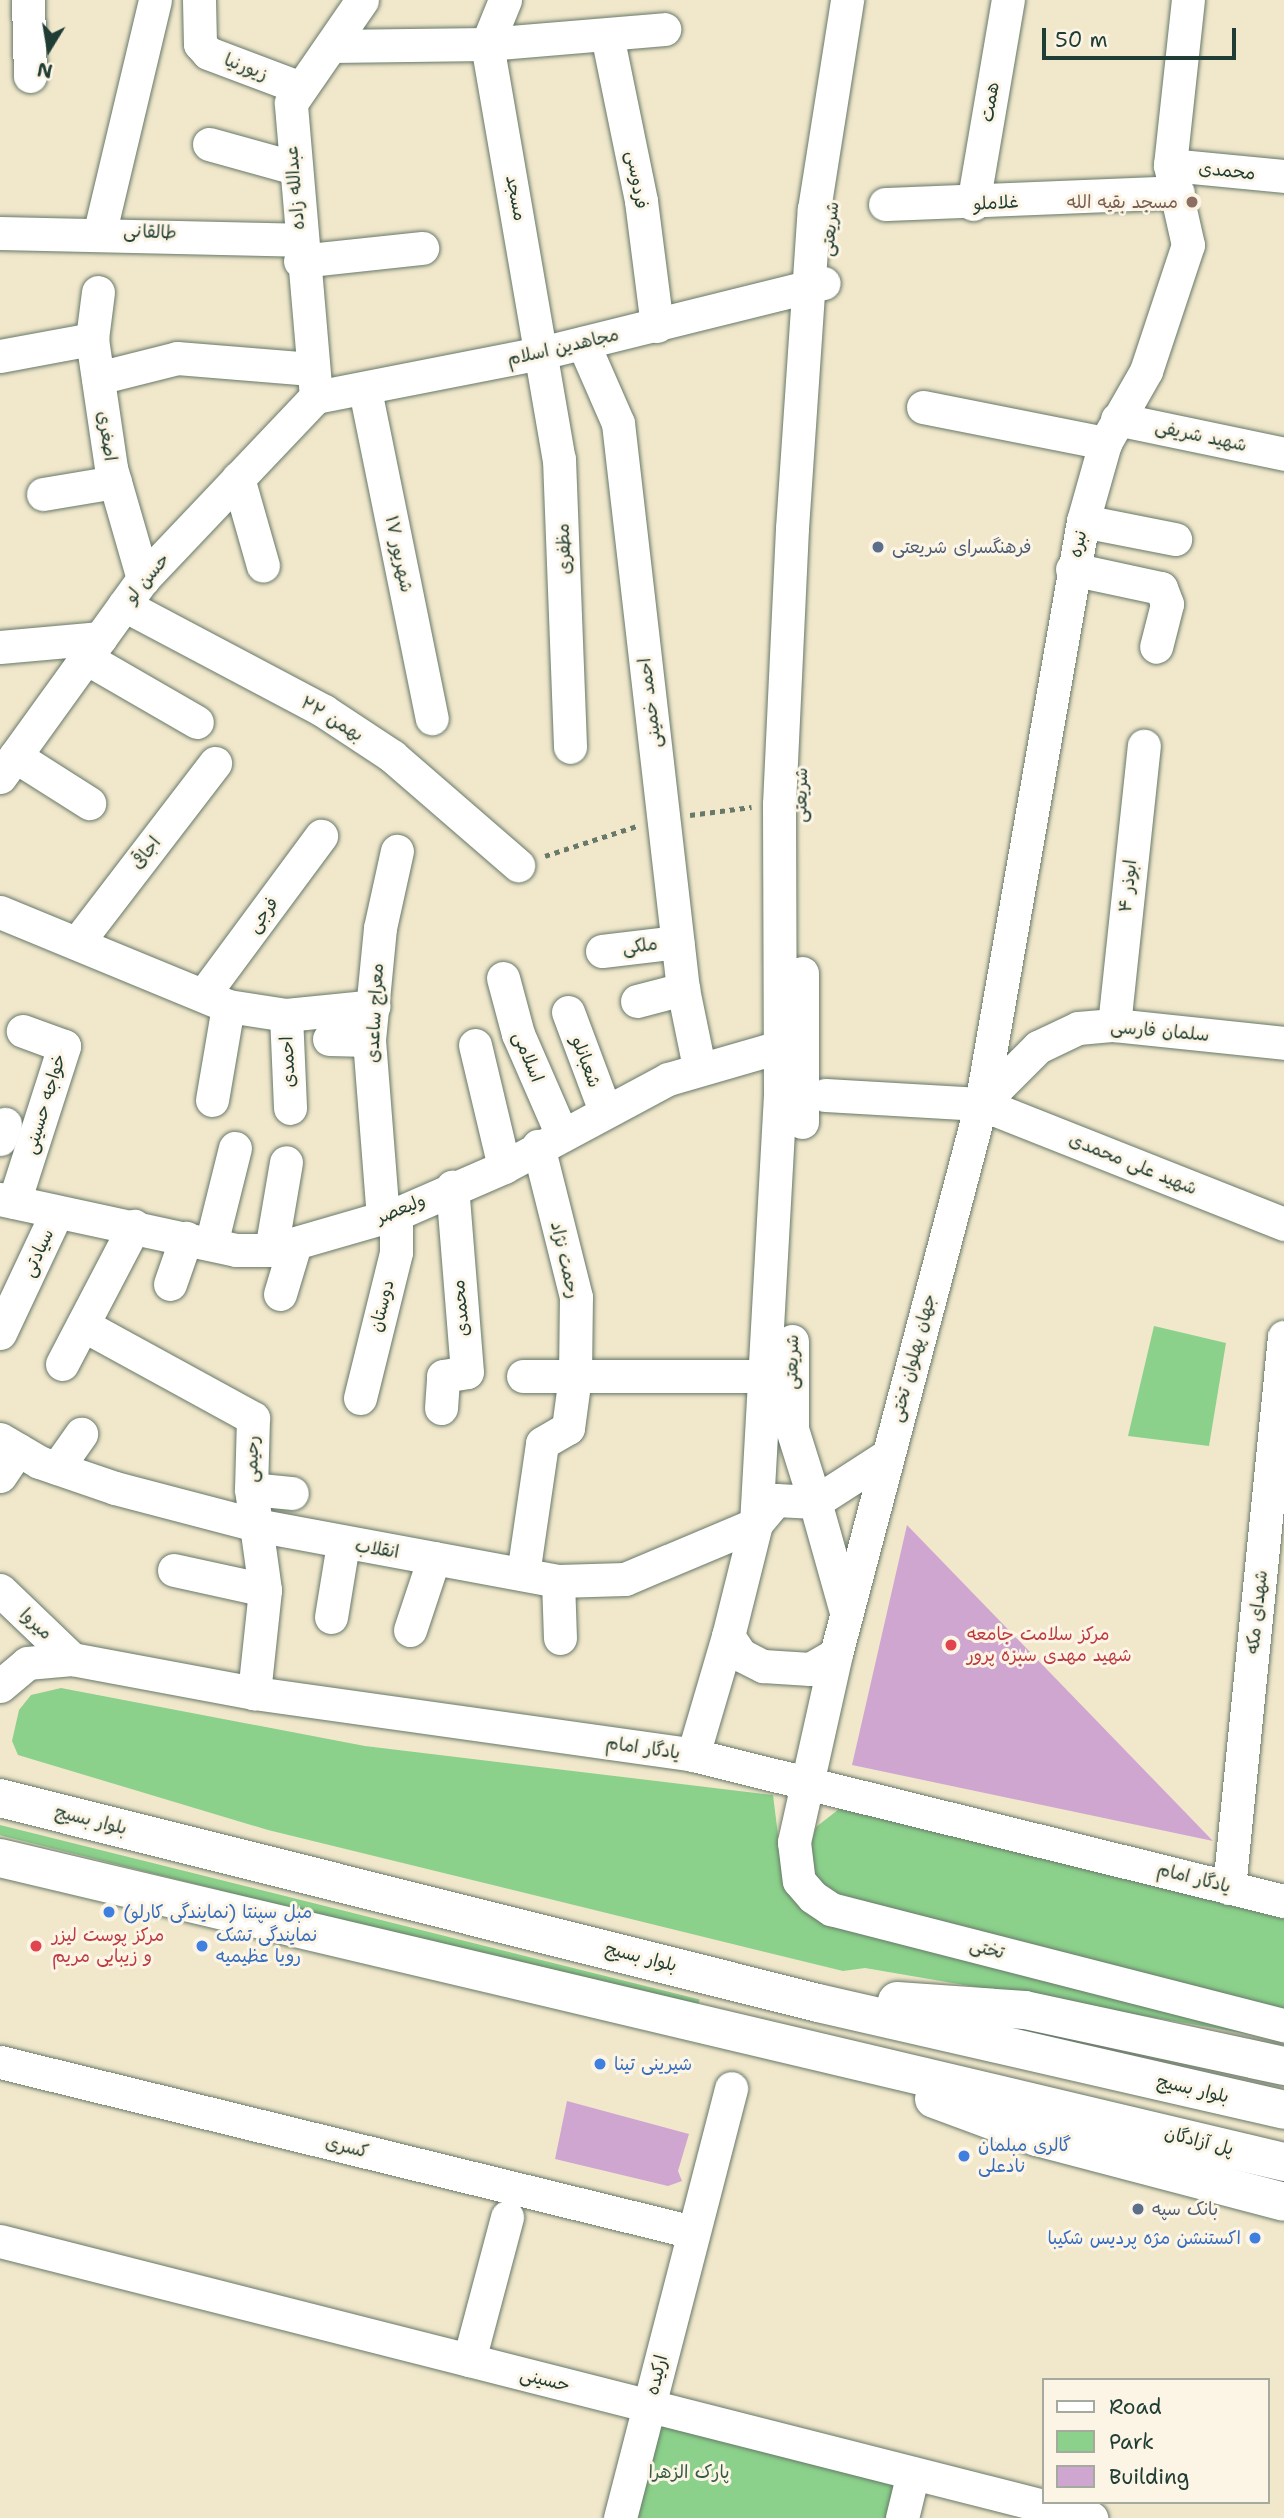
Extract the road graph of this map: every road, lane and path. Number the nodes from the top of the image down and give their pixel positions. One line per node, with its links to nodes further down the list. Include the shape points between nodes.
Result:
1 (28, 0): 13 (street)
2 (155, 0): 21 (street)
3 (199, 0): 14 (street, زیورنیا, via 200,44 208,53)
4 (362, 0): 12 (street, عبدالله زاده)
5 (505, 0): 11 (street)
6 (1008, 0): 20 (street, همت)
7 (1188, 0): 18 (street, نبره)
8 (850, 1): 25 (street, شریعتی)
9 (664, 29): 10 (street)
10 (607, 35): 11 (street); 27 (street, فردوسی, via 641,201)
11 (487, 44): 12 (street); 30 (street, مسجد)
12 (331, 47): 14 (street, عبدالله زاده)
13 (30, 76)
14 (298, 87): 16 (street, عبدالله زاده, via 291,103)
15 (209, 144): 16 (street)
16 (292, 167): 24 (street, عبدالله زاده)
17 (1284, 176): 18 (street, محمدی)
18 (1174, 179): 20 (street, غلاملو); 36 (street, نبره, via 1188,245 1146,371)
19 (885, 204): 20 (street, غلاملو)
20 (974, 204)
21 (100, 231): 22 (street, طالقانی); 24 (street, طالقانی)
22 (0, 233)
23 (422, 248): 24 (street, طالقانی)
24 (300, 250): 33 (street, عبدالله زاده)
25 (816, 285): 27 (street, مجاهدین اسلام); 76 (street, شریعتی, via 779,804); 112 (street, شریعتی, via 800,799 803,1094 790,1374 799,1465)
26 (98, 292): 28 (street, اصغری)
27 (657, 326): 29 (street, مجاهدین اسلام)
28 (92, 339): 31 (street); 32 (street, اصغری)
29 (583, 343): 30 (street, مجاهدین اسلام); 60 (street, احمد خمینی, via 618,423)
30 (545, 352): 34 (street, مجاهدین اسلام); 52 (street, مظفری, via 559,459)
31 (0, 356)
32 (99, 377): 33 (street, مجاهدین اسلام, via 177,358); 39 (street, اصغری)
33 (314, 383): 34 (street, مجاهدین اسلام); 38 (street, حسن لو)
34 (365, 390): 49 (street, ۱۷ شهریور)
35 (923, 407): 36 (street, شهید شریفی)
36 (1111, 431): 37 (street, شهید شریفی); 41 (street, نبره)
37 (1284, 454)
38 (238, 478): 43 (street); 45 (street, حسن لو)
39 (115, 482): 40 (street); 45 (street, اصغری)
40 (43, 494)
41 (1083, 521): 42 (street); 44 (street, نبره)
42 (1175, 540)
43 (263, 566)
44 (1072, 569): 48 (street, via 1161,588 1167,604); 80 (street, نبره)
45 (133, 592): 47 (street, حسن لو); 58 (street, ۲۲ بهمن, via 369,741)
46 (0, 647): 47 (street)
47 (93, 648): 50 (street); 54 (street, حسن لو)
48 (1156, 648)
49 (432, 718)
50 (197, 722)
51 (1144, 746): 70 (street, ابوذر ۴)
52 (570, 747)
53 (215, 763): 61 (street, اجاقی)
54 (7, 766): 55 (street)
55 (89, 803)
56 (321, 836): 65 (street, فرجی)
57 (397, 851): 67 (street, معراج ساعدی, via 380,928)
58 (518, 865)
59 (0, 912): 61 (street)
60 (677, 942): 62 (street, ملکی); 64 (street, احمد خمینی)
61 (77, 943): 65 (street)
62 (602, 951)
63 (503, 978): 83 (street, اسلامی)
64 (683, 989): 66 (street); 77 (street, احمد خمینی)
65 (216, 1000): 69 (street); 79 (street)
66 (637, 1001)
67 (374, 1006): 69 (street); 73 (street, معراج ساعدی)
68 (568, 1012): 82 (street, شعبانلو)
69 (285, 1015): 81 (street, احمدی)
70 (1114, 1025): 74 (street, سلمان فارسی); 80 (street, سلمان فارسی, via 1056,1035)
71 (23, 1031): 88 (street, خواجه حسینی, via 64,1046)
72 (329, 1039): 73 (street)
73 (369, 1040): 90 (street, معراج ساعدی)
74 (1284, 1043)
75 (475, 1045): 86 (street)
76 (779, 1047): 77 (street, ولیعصر); 103 (street, شریعتی)
77 (699, 1068): 82 (street, ولیعصر)
78 (825, 1096): 80 (street, شهید علی محمدی)
79 (212, 1100)
80 (981, 1104): 91 (street, شهید علی محمدی); 108 (street, جهان پهلوان تختی)
81 (290, 1108)
82 (605, 1111): 83 (street, ولیعصر)
83 (549, 1140): 86 (street, ولیعصر); 102 (street, رحمت نژاد, via 576,1297)
84 (235, 1148): 93 (street)
85 (286, 1162): 94 (street)
86 (504, 1167): 87 (street, ولیعصر)
87 (452, 1187): 90 (street, ولیعصر); 105 (street, محمدی, via 467,1372 443,1376)
88 (7, 1201): 89 (street, ولیعصر)
89 (57, 1212): 92 (street, ولیعصر); 98 (street, سیادتی)
90 (390, 1216): 94 (street, ولیعصر); 104 (street, دوستان, via 396,1252)
91 (1284, 1224)
92 (134, 1227): 93 (street, ولیعصر); 97 (street)
93 (199, 1241): 94 (street, ولیعصر); 95 (street)
94 (283, 1247): 96 (street)
95 (170, 1284)
96 (280, 1294)
97 (83, 1325): 100 (street); 110 (street, رحیمی, via 253,1418)
98 (0, 1333)
99 (1284, 1337): 135 (street, شهدای مکه)
100 (62, 1364)
101 (523, 1376): 102 (street)
102 (575, 1376): 103 (street); 118 (street, رحمت نژاد, via 568,1428 542,1443)
103 (768, 1376): 113 (street, شریعتی)
104 (360, 1398)
105 (441, 1408)
106 (81, 1434): 109 (street)
107 (6, 1455): 109 (street, انقلاب)
108 (888, 1455): 112 (street); 122 (street, جهان پهلوان تختی)
109 (57, 1468): 114 (street, انقلاب)
110 (251, 1489): 111 (street); 114 (street, رحیمی)
111 (292, 1493)
112 (815, 1502): 113 (street, via 776,1500); 122 (street, شریعتی)
113 (756, 1524): 119 (street, انقلاب, via 625,1579); 125 (street, شریعتی)
114 (256, 1525): 115 (street, انقلاب); 121 (street, رحیمی)
115 (343, 1544): 116 (street, انقلاب); 123 (street)
116 (434, 1558): 118 (street, انقلاب); 124 (street)
117 (174, 1570): 121 (street)
118 (523, 1574): 119 (street, انقلاب)
119 (558, 1581): 126 (street)
120 (0, 1590): 128 (street, میروا)
121 (265, 1590): 130 (street, رحیمی)
122 (846, 1612): 127 (street, جهان پهلوان تختی)
123 (331, 1617)
124 (410, 1630)
125 (728, 1636): 127 (street, via 741,1655 763,1666 810,1670); 131 (street, شریعتی)
126 (560, 1638)
127 (836, 1654): 132 (street)
128 (72, 1659): 129 (street, یادگار امام, via 27,1663); 130 (street, یادگار امام)
129 (0, 1686)
130 (254, 1693): 131 (street, یادگار امام)
131 (693, 1755): 132 (street, یادگار امام)
132 (810, 1780): 135 (street, یادگار امام); 138 (street, تختی, via 794,1861 799,1881 831,1909)
133 (0, 1798): 137 (main road, بلوار بسیج)
134 (0, 1858): 139 (main road)
135 (1229, 1888): 136 (street, یادگار امام)
136 (1284, 1901)
137 (785, 1993): 141 (main road, via 1025,2010); 143 (main road, بلوار بسیج)
138 (1284, 2025)
139 (807, 2053): 144 (main road, پل آزادگان); 145 (main road, via 1037,2137)
140 (0, 2062): 147 (street, کسری)
141 (1284, 2066)
142 (731, 2088): 147 (street, ارکیده)
143 (1284, 2110)
144 (1284, 2162)
145 (1284, 2202)
146 (507, 2217): 149 (street)
147 (693, 2232): 150 (street, ارکیده)
148 (0, 2241): 149 (street, حسینی)
149 (470, 2360): 150 (street, حسینی)
150 (649, 2406): 151 (street, حسینی); 152 (street, ارکیده)
151 (913, 2473): 153 (street); 154 (street, حسینی)
152 (620, 2518)
153 (902, 2518)
154 (1091, 2518)

